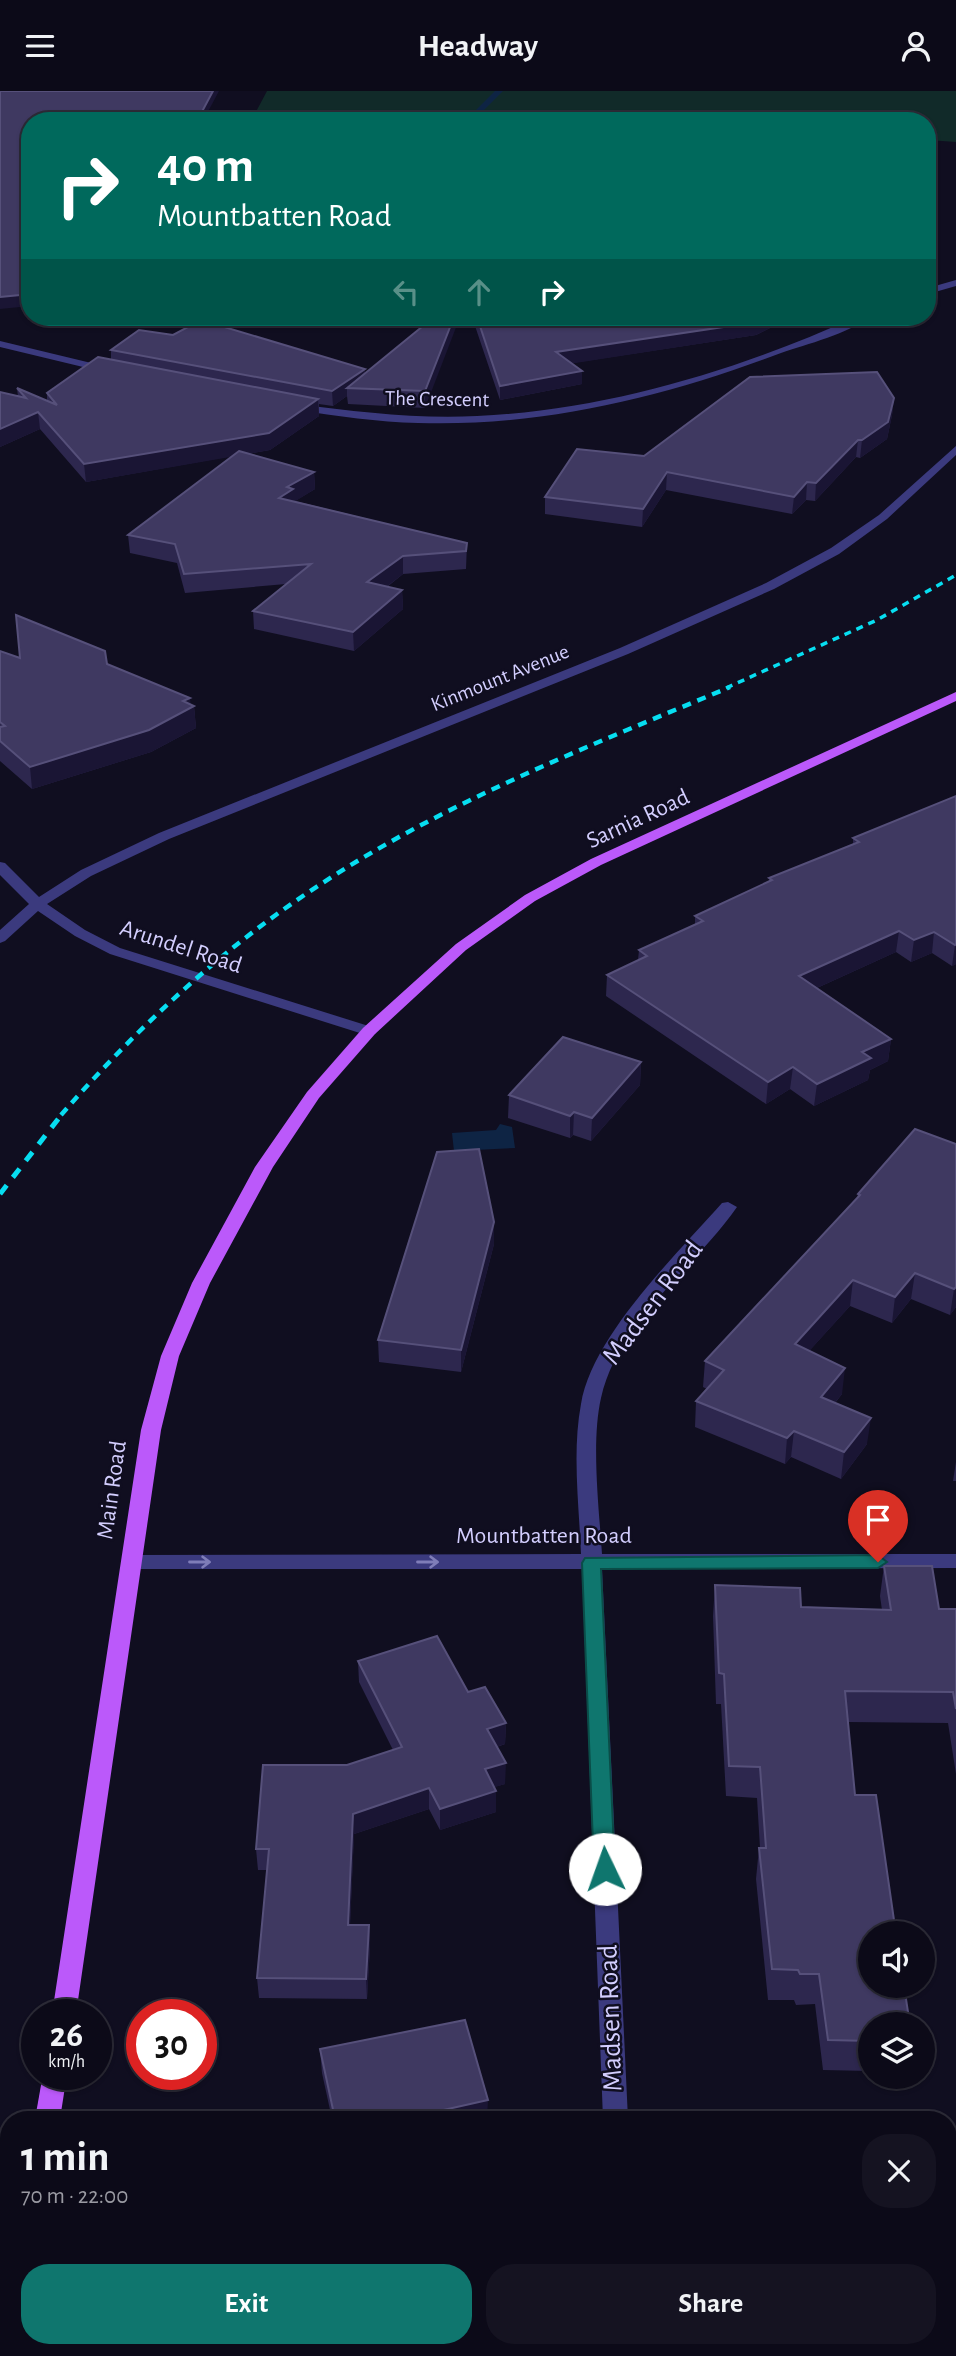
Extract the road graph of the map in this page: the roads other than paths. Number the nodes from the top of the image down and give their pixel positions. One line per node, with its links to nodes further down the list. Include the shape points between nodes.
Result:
1 (956, 283): 2 (street)
2 (936, 289)
3 (840, 326): 6 (street, The Crescent, via 699,380 554,412 454,422)
4 (0, 344): 5 (street)
5 (127, 373)
6 (287, 405)
7 (956, 449): 10 (street, Kinmount Avenue, via 883,517 835,551 770,586 624,652 164,836 86,873)
8 (956, 696): 12 (main road, Sarnia Road, via 596,862 530,898 461,947)
9 (0, 866): 10 (street, Arundel Road)
10 (36, 905): 11 (street, Kinmount Avenue); 12 (street, Arundel Road, via 115,951)
11 (0, 938)
12 (369, 1031): 15 (main road, Main Road, via 313,1095 264,1167 201,1283 170,1356 151,1430)
13 (728, 1207): 16 (street, Madsen Road, via 609,1355 591,1397)
14 (956, 1561): 16 (street, Mountbatten Road)
15 (132, 1562): 16 (street, Mountbatten Road, one-way to 16); 17 (main road, Main Road)
16 (592, 1563): 20 (street, Madsen Road)
17 (66, 1999)
18 (53, 2090): 19 (main road)
19 (49, 2111)
20 (615, 2111)

